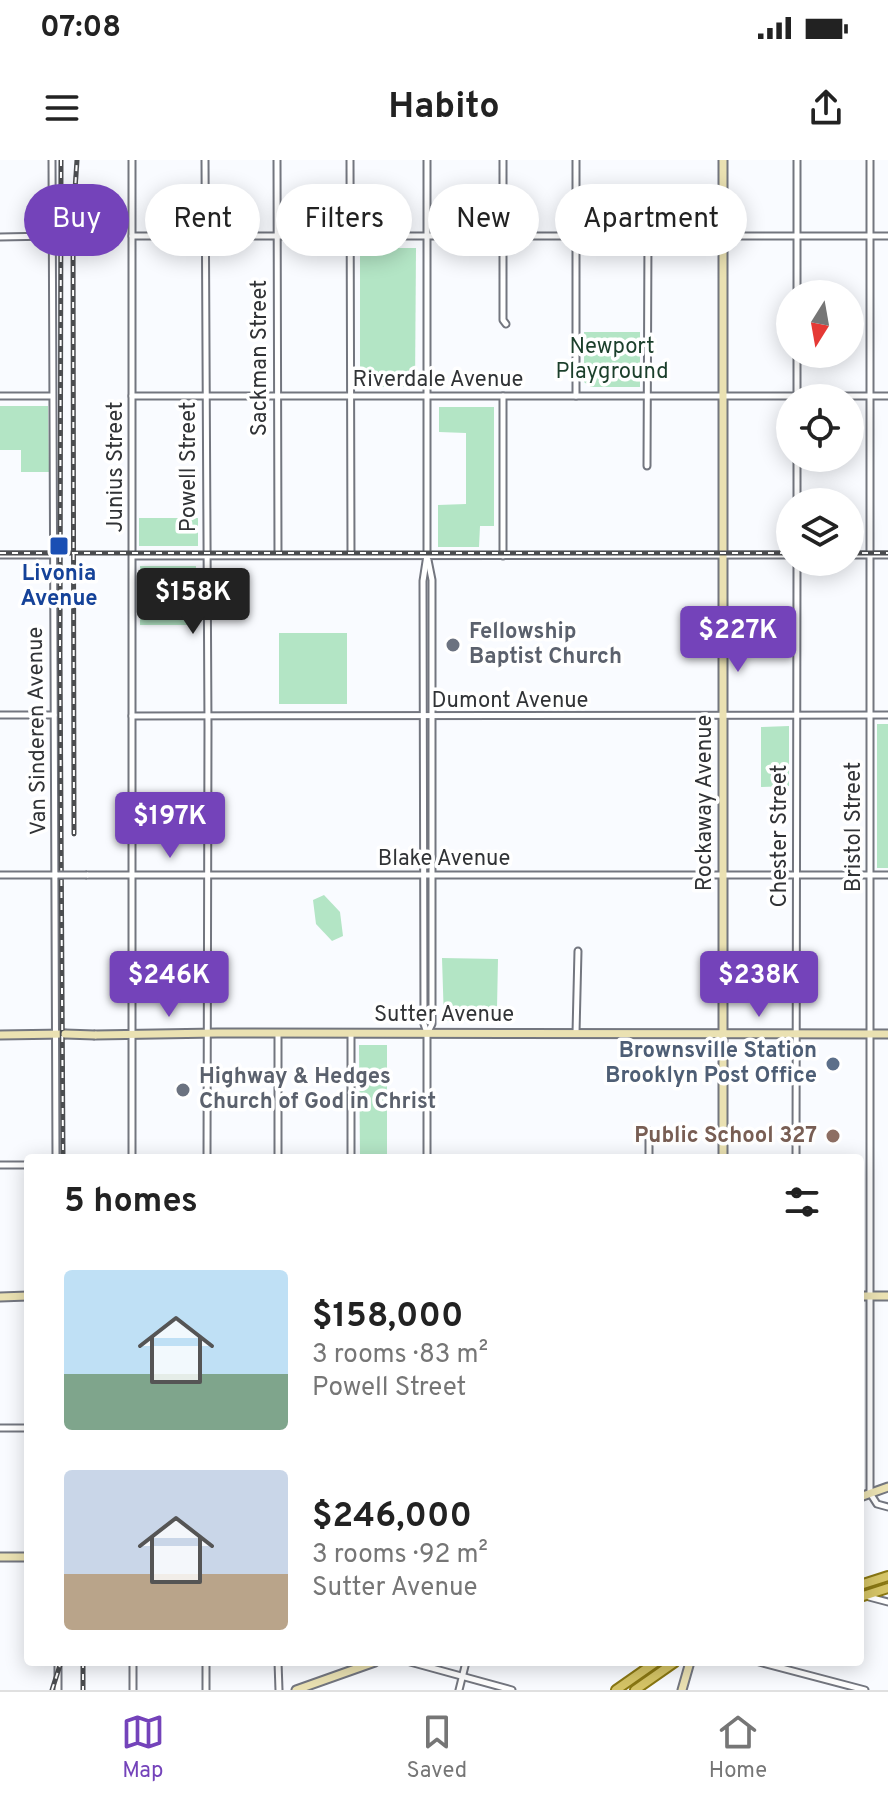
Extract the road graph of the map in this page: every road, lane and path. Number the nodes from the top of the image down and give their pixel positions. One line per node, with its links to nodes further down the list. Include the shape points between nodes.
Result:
1 (52, 160): 12 (street, Van Sinderen Avenue)
2 (132, 160): 19 (street, Junius Street)
3 (205, 160): 13 (street, Powell Street)
4 (277, 160): 14 (street, Sackman Street)
5 (350, 160): 15 (street)
6 (427, 160): 22 (street)
7 (503, 160): 16 (street)
8 (576, 160): 17 (street)
9 (723, 160): 18 (street, Rockaway Avenue)
10 (797, 160): 24 (street)
11 (870, 160): 25 (street, Bristol Street)
12 (52, 184)
13 (205, 184)
14 (277, 184)
15 (350, 184)
16 (503, 184)
17 (576, 184)
18 (723, 184)
19 (132, 236): 20 (street); 41 (street, Junius Street)
20 (145, 236)
21 (412, 236): 22 (street)
22 (427, 236): 45 (street)
23 (747, 236): 24 (street)
24 (797, 236): 25 (street); 37 (street)
25 (870, 236): 26 (street); 51 (street, Bristol Street)
26 (888, 236)
27 (0, 237): 28 (street)
28 (24, 237)
29 (52, 256): 40 (street, Van Sinderen Avenue)
30 (205, 256): 42 (street, Powell Street)
31 (277, 256): 43 (street, Sackman Street)
32 (350, 256): 44 (street)
33 (503, 256): 38 (street)
34 (576, 256): 47 (street)
35 (648, 256): 48 (street)
36 (723, 256): 49 (street, Rockaway Avenue)
37 (797, 280)
38 (506, 324)
39 (0, 396): 40 (street)
40 (52, 396): 56 (street, Van Sinderen Avenue)
41 (132, 396): 42 (street, Riverdale Avenue); 65 (street, Junius Street)
42 (205, 396): 43 (street, Riverdale Avenue); 57 (street, Powell Street)
43 (278, 396): 44 (street, Riverdale Avenue); 58 (street, Sackman Street)
44 (350, 396): 45 (street, Riverdale Avenue); 59 (street)
45 (427, 396): 46 (street, Riverdale Avenue); 60 (street)
46 (503, 396): 47 (street, Riverdale Avenue); 66 (street)
47 (576, 396): 48 (street, Riverdale Avenue)
48 (649, 396): 49 (street, Riverdale Avenue); 54 (street)
49 (723, 396): 53 (street, Riverdale Avenue); 67 (street, Rockaway Avenue)
50 (864, 396): 51 (street, Riverdale Avenue)
51 (870, 396): 52 (street, Riverdale Avenue); 63 (street, Bristol Street)
52 (888, 396)
53 (776, 397)
54 (647, 466)
55 (0, 555): 56 (street)
56 (52, 555): 70 (street, Van Sinderen Avenue)
57 (206, 555): 58 (street); 65 (street); 75 (street, Powell Street)
58 (278, 555): 59 (street)
59 (351, 555): 60 (street)
60 (427, 555): 66 (street); 77 (street); 78 (street, via 432,580)
61 (776, 555): 67 (street)
62 (864, 555): 63 (street)
63 (870, 555): 64 (street); 72 (street, Bristol Street)
64 (888, 555)
65 (133, 556): 74 (street, Junius Street)
66 (503, 556): 67 (street)
67 (723, 556): 76 (street, Rockaway Avenue)
68 (797, 576): 71 (street, Chester Street)
69 (0, 715): 70 (street)
70 (54, 715): 81 (street, Van Sinderen Avenue)
71 (797, 715): 72 (street, Dumont Avenue); 76 (street, Dumont Avenue); 79 (street, Chester Street)
72 (870, 715): 73 (street, Dumont Avenue); 87 (street, Bristol Street)
73 (888, 715)
74 (132, 716): 75 (street, Dumont Avenue); 82 (street, Junius Street)
75 (208, 716): 77 (street, Dumont Avenue); 83 (street, Powell Street)
76 (722, 716): 78 (street, Dumont Avenue); 86 (street, Rockaway Avenue)
77 (423, 717): 78 (street, Dumont Avenue); 84 (street)
78 (432, 717): 85 (street)
79 (796, 874): 86 (street, Blake Avenue); 87 (street, Blake Avenue); 97 (street, Chester Street)
80 (0, 875): 81 (street, Blake Avenue)
81 (57, 875): 82 (street, Blake Avenue, bridge); 94 (street, Van Sinderen Avenue)
82 (132, 875): 83 (street, Blake Avenue); 101 (street, Junius Street)
83 (208, 875): 84 (street, Blake Avenue); 95 (street, Powell Street)
84 (423, 875): 85 (street, Blake Avenue); 92 (street)
85 (433, 875): 86 (street, Blake Avenue); 92 (street, via 432,1024)
86 (723, 875): 96 (street, Rockaway Avenue)
87 (870, 875): 88 (street, Blake Avenue); 98 (street, Bristol Street)
88 (888, 875)
89 (578, 951): 93 (street)
90 (278, 1033): 91 (street, Sutter Avenue); 95 (street, Sutter Avenue); 106 (street)
91 (351, 1033): 92 (street, Sutter Avenue); 107 (street)
92 (427, 1033): 93 (street, Sutter Avenue); 108 (street)
93 (576, 1033): 96 (street, Sutter Avenue)
94 (56, 1034): 100 (street, Sutter Avenue); 101 (street, Sutter Avenue, bridge); 103 (street, Van Sinderen Avenue)
95 (207, 1034): 101 (street, Sutter Avenue); 105 (street, Powell Street)
96 (723, 1034): 97 (street, Sutter Avenue); 110 (street, Rockaway Avenue)
97 (796, 1034): 98 (street, Sutter Avenue); 111 (street, Chester Street)
98 (870, 1034): 99 (street, Sutter Avenue); 114 (street, Bristol Street)
99 (888, 1034)
100 (0, 1035)
101 (132, 1035): 104 (street, Junius Street)
102 (649, 1131): 109 (street)
103 (56, 1154)
104 (132, 1154)
105 (207, 1154)
106 (278, 1154)
107 (351, 1154)
108 (427, 1154)
109 (649, 1154)
110 (723, 1154)
111 (796, 1154)
112 (0, 1165): 113 (street)
113 (24, 1165)
114 (870, 1295): 116 (street); 117 (street); 122 (street, Bristol Street)
115 (24, 1296): 118 (street)
116 (864, 1296)
117 (888, 1296)
118 (0, 1297)
119 (0, 1428): 120 (street)
120 (24, 1428)
121 (888, 1487): 122 (street)
122 (870, 1493): 123 (street); 124 (street, via 877,1504)
123 (864, 1495)
124 (888, 1507)
125 (0, 1557): 126 (street)
126 (24, 1557)
127 (888, 1576): 128 (main road)
128 (864, 1584)
129 (888, 1588): 130 (main road)
130 (864, 1595)
131 (864, 1596): 132 (street)
132 (888, 1602)
133 (58, 1666): 145 (street)
134 (133, 1666): 146 (street)
135 (206, 1666): 147 (street)
136 (278, 1666): 148 (street)
137 (351, 1666): 149 (street)
138 (425, 1666): 144 (street)
139 (465, 1666): 144 (street)
140 (650, 1666): 152 (main road)
141 (669, 1666): 153 (main road)
142 (689, 1666): 154 (street)
143 (774, 1666): 155 (street)
144 (462, 1676): 150 (street); 151 (street)
145 (58, 1690)
146 (133, 1690)
147 (206, 1690)
148 (279, 1690)
149 (296, 1690)
150 (459, 1690)
151 (512, 1690)
152 (616, 1690)
153 (635, 1690)
154 (682, 1690)
155 (865, 1690)

